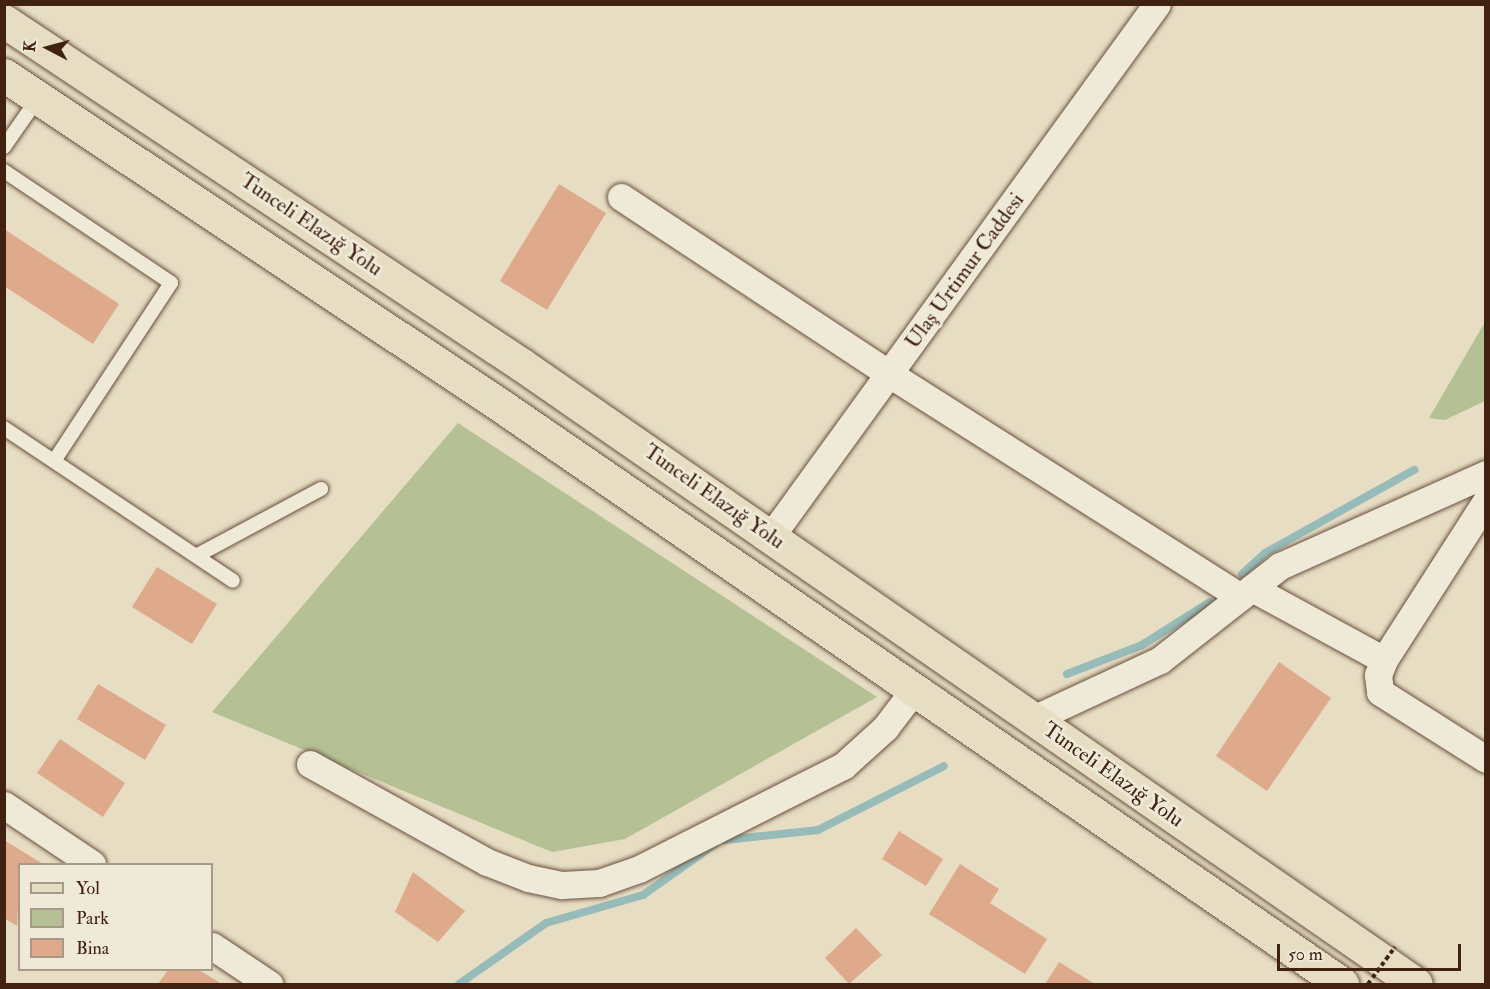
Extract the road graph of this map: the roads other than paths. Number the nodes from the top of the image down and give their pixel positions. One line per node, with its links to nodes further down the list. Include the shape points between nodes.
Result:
1 (1157, 4): 8 (street, Ulaş Urtimur Caddesi)
2 (4, 21): 14 (main road, Tunceli Elazığ Yolu, via 522,365)
3 (4, 75): 4 (main road, Tunceli Elazığ Yolu)
4 (38, 98): 5 (lane); 19 (main road, Tunceli Elazığ Yolu, via 500,405)
5 (4, 147)
6 (4, 171): 10 (lane, via 171,283)
7 (621, 197): 8 (street)
8 (891, 375): 14 (street, Ulaş Urtimur Caddesi); 17 (street)
9 (4, 428): 10 (lane)
10 (54, 461): 15 (lane)
11 (1485, 474): 17 (street, via 1280,566)
12 (321, 489): 15 (lane)
13 (1485, 501): 18 (street)
14 (771, 536): 20 (main road, Tunceli Elazığ Yolu)
15 (196, 556): 16 (lane)
16 (233, 581)
17 (1246, 592): 18 (street); 20 (street, via 1160,660)
18 (1384, 660): 21 (street, via 1378,675 1380,692)
19 (914, 690): 22 (street, via 885,728 843,766 639,869 599,883 562,885 528,878 487,862); 27 (main road, Tunceli Elazığ Yolu)
20 (1033, 719): 28 (main road, Tunceli Elazığ Yolu)
21 (1485, 759)
22 (310, 764)
23 (4, 805): 24 (street)
24 (91, 863)
25 (213, 947): 26 (street)
26 (269, 984)
27 (1342, 984)
28 (1416, 984)

